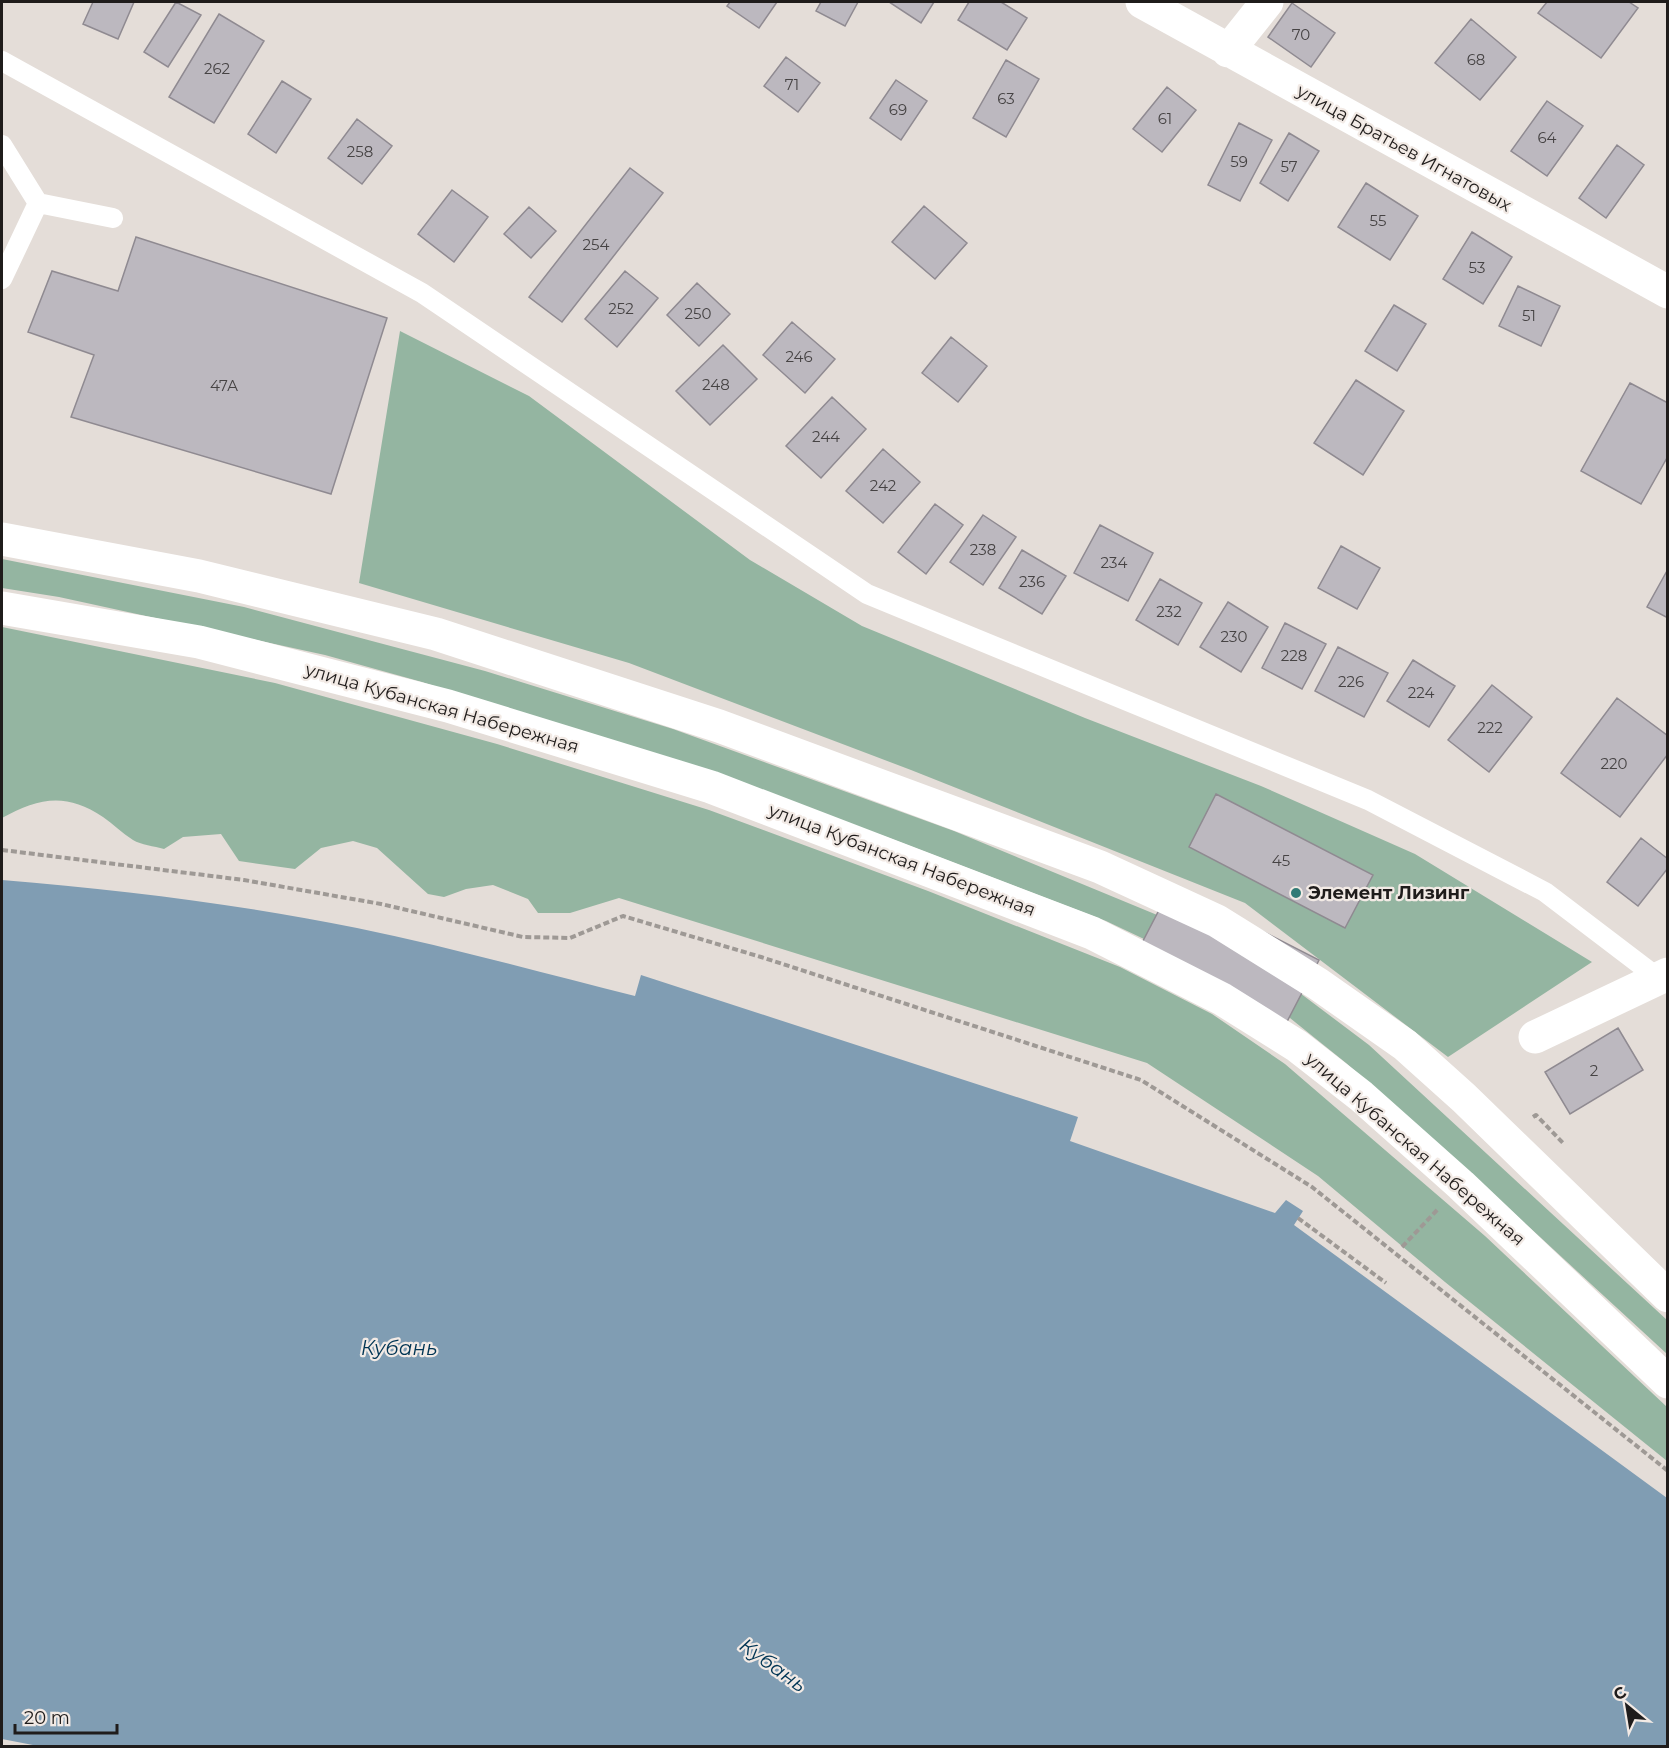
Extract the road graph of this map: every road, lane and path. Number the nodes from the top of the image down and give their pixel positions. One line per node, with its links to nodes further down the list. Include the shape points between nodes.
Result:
1 (1142, 2): 3 (main road, улица Братьев Игнатовых)
2 (1268, 2): 3 (main road)
3 (1228, 51): 9 (main road, улица Братьев Игнатовых)
4 (2, 61): 13 (lane, via 422,293 867,594 1368,800 1545,891)
5 (2, 145): 6 (lane)
6 (38, 202): 7 (lane); 8 (lane)
7 (113, 218)
8 (2, 279)
9 (1668, 292)
10 (2, 539): 17 (main road, via 199,576 436,634 719,726 1100,867 1217,921 1318,984 1405,1045)
11 (2, 608): 18 (main road, улица Кубанская Набережная, via 199,642 448,706 711,787 1092,933 1222,999 1297,1046 1461,1185)
12 (2, 850): 19 (path, via 244,880 381,904 523,937 570,938 623,916 1142,1080 1312,1187)
13 (1663, 976): 14 (main road)
14 (1535, 1037)
15 (1298, 1218): 16 (path)
16 (1386, 1282)
17 (1668, 1296)
18 (1668, 1382)
19 (1668, 1471)

